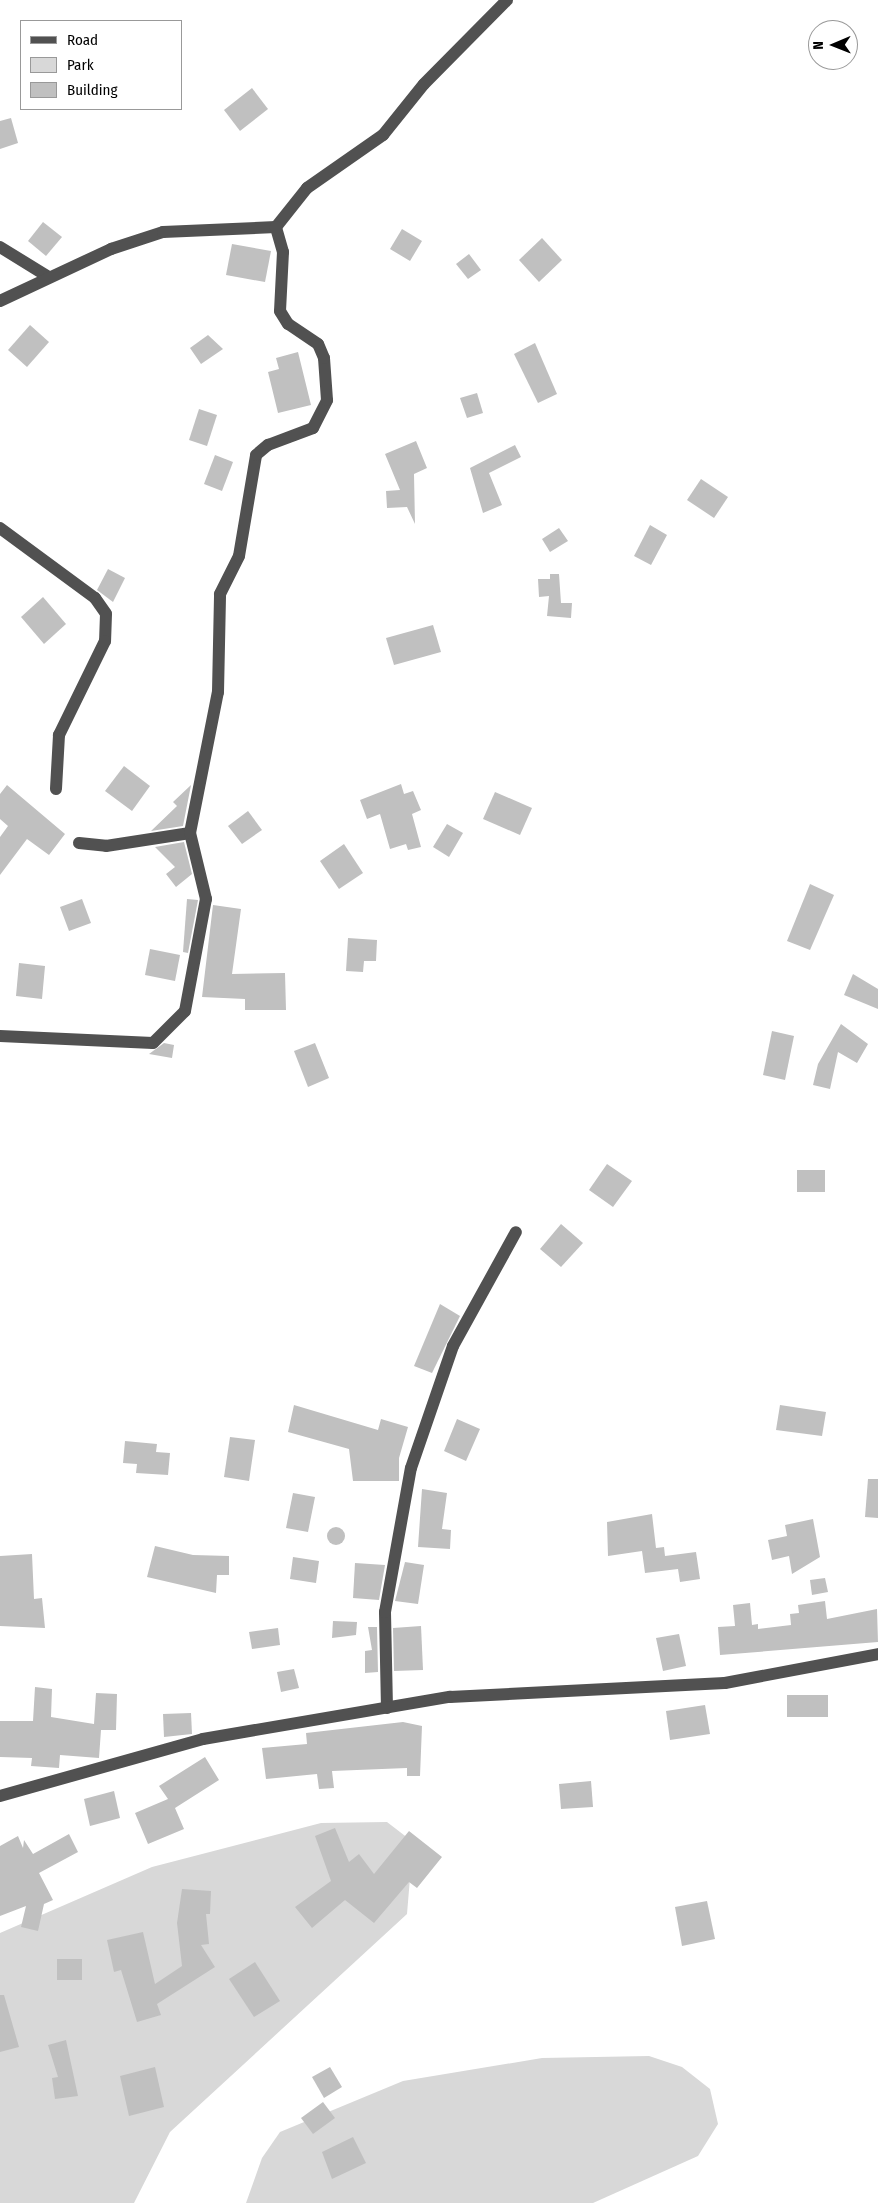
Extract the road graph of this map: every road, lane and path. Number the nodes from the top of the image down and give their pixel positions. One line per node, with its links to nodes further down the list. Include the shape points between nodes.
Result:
1 (507, 0): 2 (street, via 424,84 383,135 307,188)
2 (276, 226): 4 (street, via 163,232); 8 (street, via 283,252 280,311 288,324 318,344 324,358 328,400 313,428 268,445 256,455 239,556 220,594 218,692)
3 (0, 247): 4 (street)
4 (47, 276): 5 (street)
5 (0, 301)
6 (0, 528): 7 (street, via 95,598 106,614 105,641 59,735)
7 (56, 790)
8 (190, 833): 9 (street, via 106,846); 10 (street, via 206,899 185,1011 153,1043)
9 (79, 843)
10 (0, 1036)
11 (516, 1232): 13 (street, via 453,1346 411,1468 385,1612)
12 (878, 1654): 13 (street, via 725,1683 509,1691)
13 (387, 1708): 14 (street, via 203,1739)
14 (0, 1796)

